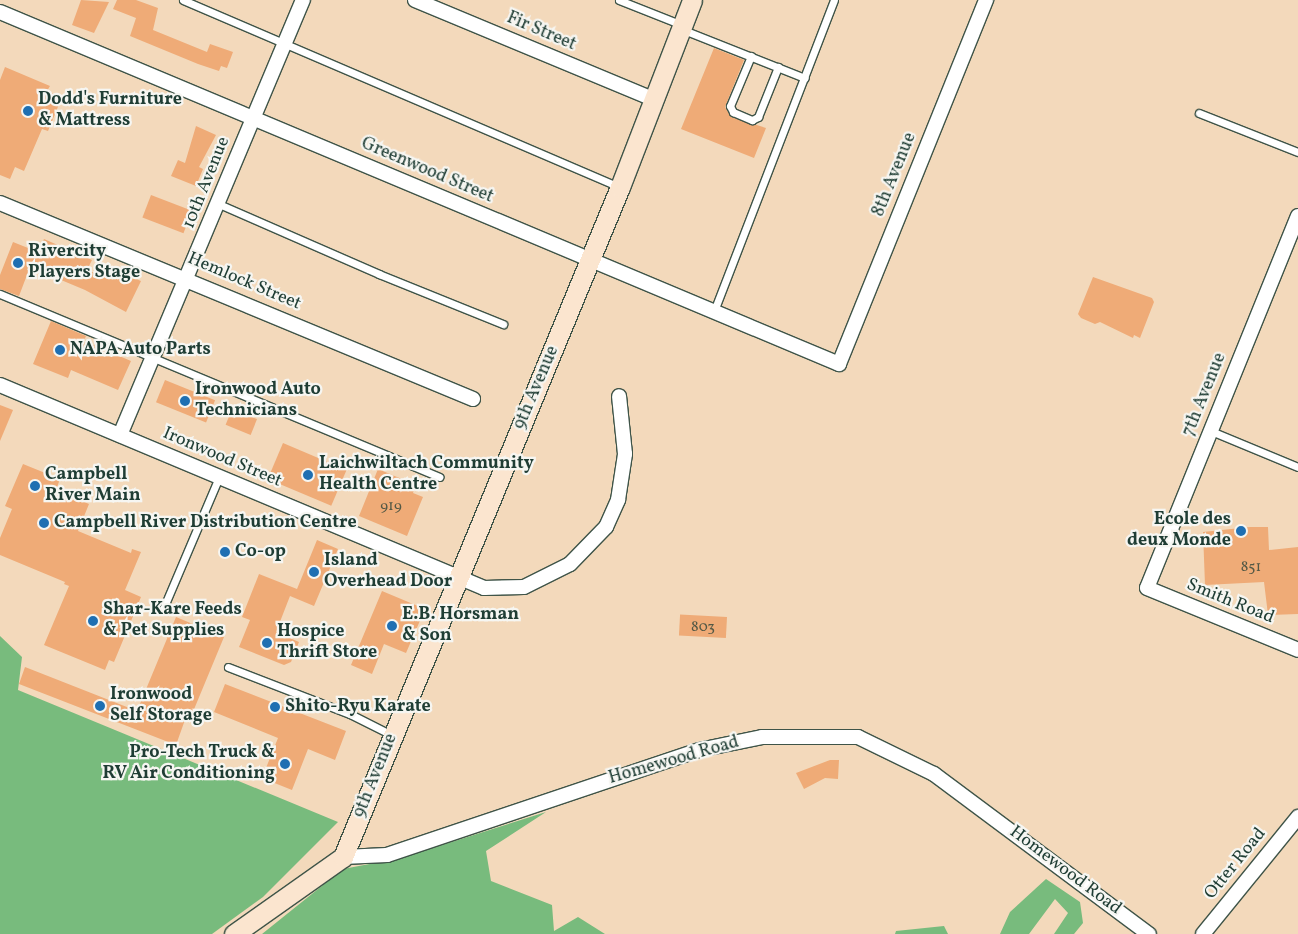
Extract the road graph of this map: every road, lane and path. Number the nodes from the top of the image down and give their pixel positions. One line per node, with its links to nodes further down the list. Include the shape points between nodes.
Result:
1 (183, 0): 10 (lane)
2 (303, 0): 10 (street, 10th Avenue)
3 (415, 0): 14 (street, Fir Street)
4 (619, 0): 9 (lane)
5 (692, 0): 9 (main road, 9th Avenue)
6 (834, 0): 13 (lane)
7 (986, 0): 28 (street, 8th Avenue)
8 (0, 12): 16 (street, Greenwood Street)
9 (682, 27): 11 (lane); 14 (main road, 9th Avenue)
10 (286, 42): 16 (street, 10th Avenue); 18 (lane, via 340,69)
11 (750, 56): 12 (lane); 12 (lane, via 730,106 733,112 752,120 758,116)
12 (778, 67): 13 (lane)
13 (805, 78): 25 (lane)
14 (653, 99): 18 (main road, 9th Avenue)
15 (1199, 113): 17 (lane)
16 (253, 118): 20 (street, 10th Avenue); 22 (street, Greenwood Street)
17 (1298, 152)
18 (620, 187): 22 (main road, 9th Avenue)
19 (0, 203): 23 (street, Hemlock Street)
20 (219, 204): 23 (street, 10th Avenue); 26 (lane)
21 (1298, 216): 32 (street, 7th Avenue)
22 (591, 260): 25 (street, Greenwood Street); 37 (main road, 9th Avenue)
23 (188, 279): 27 (street, 10th Avenue); 31 (street, Hemlock Street)
24 (0, 294): 27 (lane)
25 (714, 312): 28 (street, Greenwood Street)
26 (503, 324)
27 (152, 358): 33 (street, 10th Avenue); 36 (lane)
28 (839, 364)
29 (0, 385): 33 (street, Ironwood Street)
30 (619, 396): 37 (street, Ironwood Street, via 626,454 618,500 606,527 570,564 524,588 484,588)
31 (474, 399)
32 (1211, 431): 34 (lane); 38 (street, 7th Avenue)
33 (120, 435): 35 (street, Ironwood Street)
34 (1298, 467)
35 (219, 476): 37 (street, Ironwood Street); 39 (lane)
36 (439, 477)
37 (458, 576): 42 (main road, 9th Avenue)
38 (1147, 588): 40 (street, Smith Road)
39 (163, 609)
40 (1298, 650)
41 (228, 667): 42 (lane, via 350,714)
42 (392, 735): 44 (main road, 9th Avenue)
43 (1298, 817): 47 (street, Otter Road)
44 (343, 857): 45 (main road); 46 (street, Homewood Road, via 387,855 699,750 762,737 858,737 934,774)
45 (234, 934)
46 (1149, 934)
47 (1203, 934)

